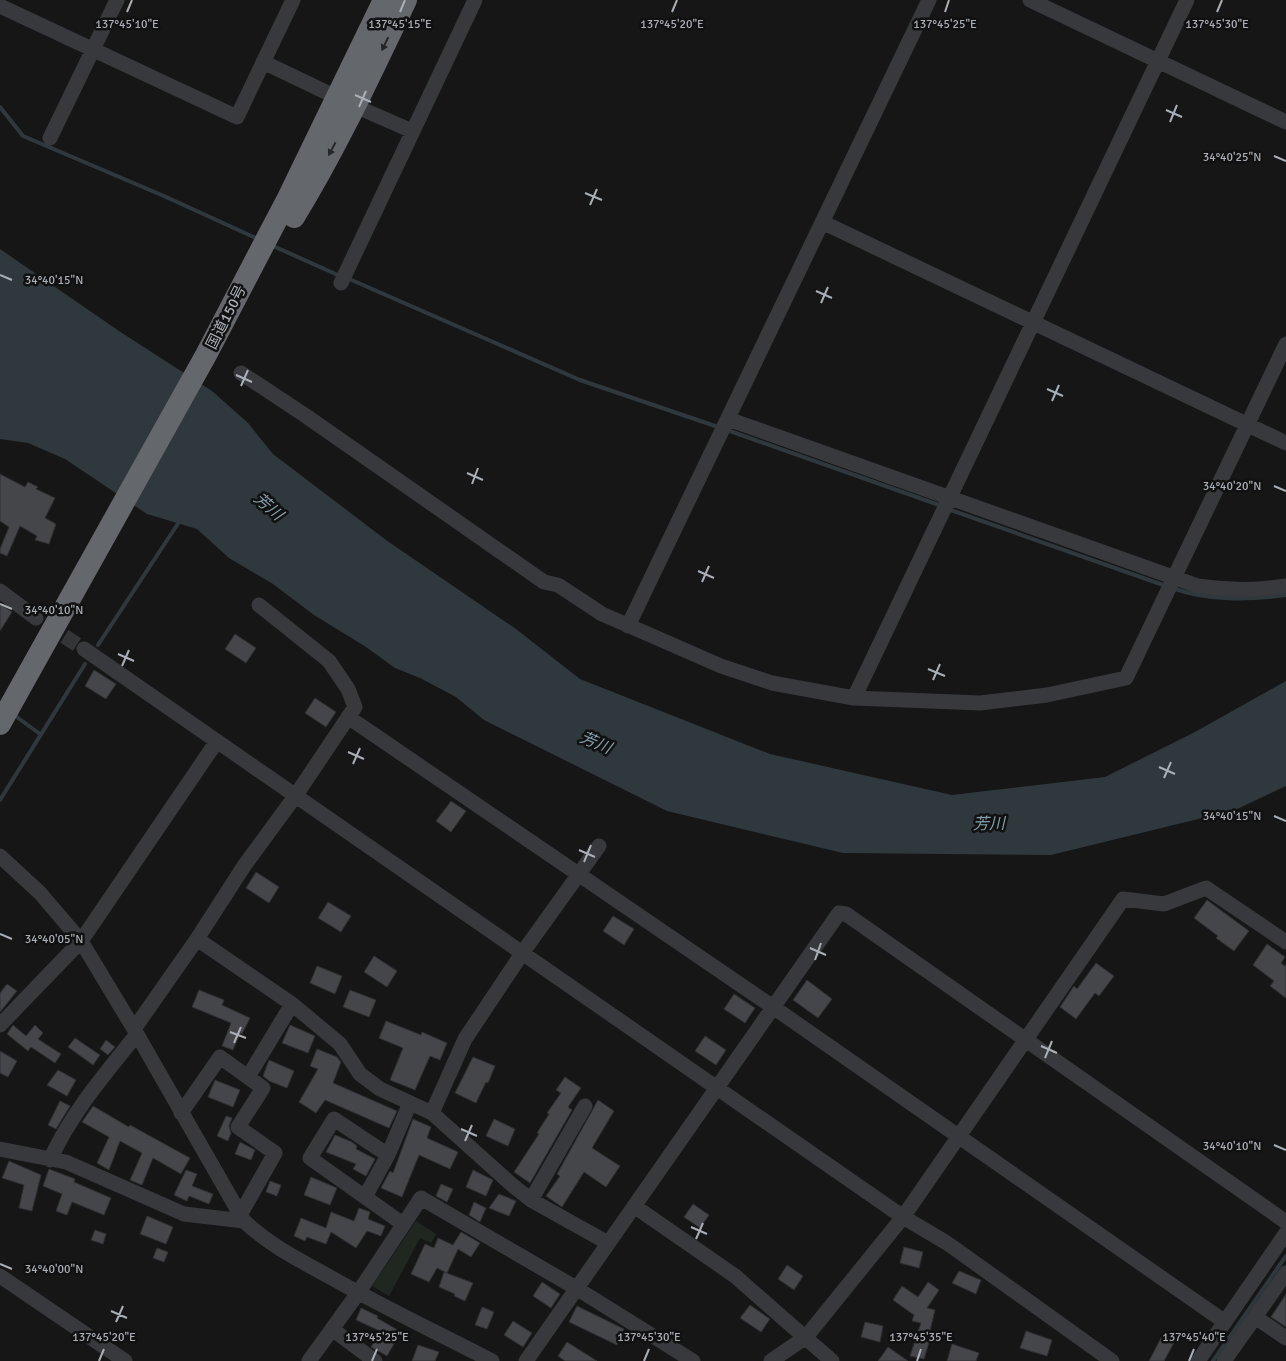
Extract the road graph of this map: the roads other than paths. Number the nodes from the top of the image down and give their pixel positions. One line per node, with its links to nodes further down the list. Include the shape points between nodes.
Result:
1 (116, 0): 10 (street)
2 (293, 0): 11 (street)
3 (384, 0): 13 (highway, 国道150号)
4 (406, 0): 13 (highway, 国道150号, one-way to 13)
5 (475, 0): 15 (street)
6 (929, 0): 17 (street)
7 (1030, 0): 12 (street)
8 (1188, 0): 12 (street)
9 (0, 6): 10 (street)
10 (93, 50): 11 (street, via 237,117); 16 (street)
11 (264, 62): 13 (street)
12 (1158, 62): 14 (street); 19 (street)
13 (346, 101): 15 (street); 35 (highway, 国道150号, via 288,198 206,354)
14 (1286, 122)
15 (412, 131): 18 (street)
16 (50, 138)
17 (822, 222): 19 (street); 22 (street)
18 (344, 276)
19 (1033, 323): 23 (street); 25 (street)
20 (1286, 344): 23 (street)
21 (241, 373): 31 (street, via 544,582 558,584 602,614)
22 (728, 420): 25 (street); 31 (street)
23 (1247, 424): 24 (street); 26 (street)
24 (1286, 443)
25 (950, 499): 26 (street); 33 (street)
26 (1174, 578): 27 (street, via 1198,586 1230,590); 33 (street, via 1126,678 1047,696 980,703)
27 (1286, 586)
28 (0, 591): 30 (street)
29 (259, 605): 34 (street, via 329,661 348,689 355,707)
30 (36, 618)
31 (628, 626): 33 (street, via 700,658 772,683)
32 (84, 649): 36 (street)
33 (854, 698)
34 (348, 717): 37 (street); 40 (street)
35 (0, 724)
36 (217, 740): 37 (street); 42 (street)
37 (296, 795): 41 (street, via 244,866); 44 (street)
38 (599, 846): 40 (street)
39 (0, 856): 42 (street, via 40,893)
40 (579, 874): 44 (street); 46 (street)
41 (197, 939): 45 (street); 48 (street)
42 (81, 941): 47 (street); 48 (street)
43 (1286, 942): 49 (street, via 1206,888 1164,904 1124,899)
44 (523, 952): 51 (street); 55 (street, via 465,1039)
45 (292, 1004): 50 (street); 52 (street, via 340,1044 360,1074 380,1090)
46 (773, 1007): 49 (street, via 839,913 846,914); 51 (street); 56 (street)
47 (0, 1025)
48 (135, 1032): 54 (street); 59 (street, via 65,1130)
49 (1026, 1040): 56 (street); 65 (street)
50 (248, 1077): 54 (street, via 220,1057); 64 (street, via 264,1088 238,1127 275,1153)
51 (716, 1086): 62 (street); 63 (street)
52 (410, 1104): 55 (street); 58 (street)
53 (584, 1106): 61 (street)
54 (181, 1113): 64 (street)
55 (432, 1113): 61 (street)
56 (958, 1136): 63 (street); 74 (street)
57 (0, 1149): 59 (street)
58 (388, 1156): 60 (street); 60 (street, via 334,1119 310,1158)
59 (50, 1160): 64 (street, via 66,1162 184,1214)
60 (365, 1197): 66 (street)
61 (531, 1200): 68 (street)
62 (634, 1206): 68 (street); 76 (street, via 735,1276)
63 (903, 1217): 76 (street); 86 (street, via 947,1243)
64 (242, 1218): 72 (street, via 281,1250)
65 (1286, 1222)
66 (403, 1224): 71 (street, via 420,1198); 72 (street)
67 (1286, 1233): 74 (street)
68 (608, 1243): 71 (street)
69 (1286, 1273): 73 (street)
70 (0, 1276): 78 (street)
71 (576, 1288): 82 (street); 83 (street)
72 (358, 1293): 75 (street); 81 (street)
73 (1255, 1317): 77 (street); 88 (street)
74 (1225, 1322): 87 (street)
75 (332, 1329): 79 (street); 80 (street)
76 (806, 1337): 84 (street); 85 (street)
77 (1286, 1338)
78 (125, 1361)
79 (309, 1361)
80 (375, 1361)
81 (492, 1361)
82 (526, 1361)
83 (693, 1361)
84 (771, 1361)
85 (832, 1361)
86 (1112, 1361)
87 (1198, 1361)
88 (1224, 1361)

